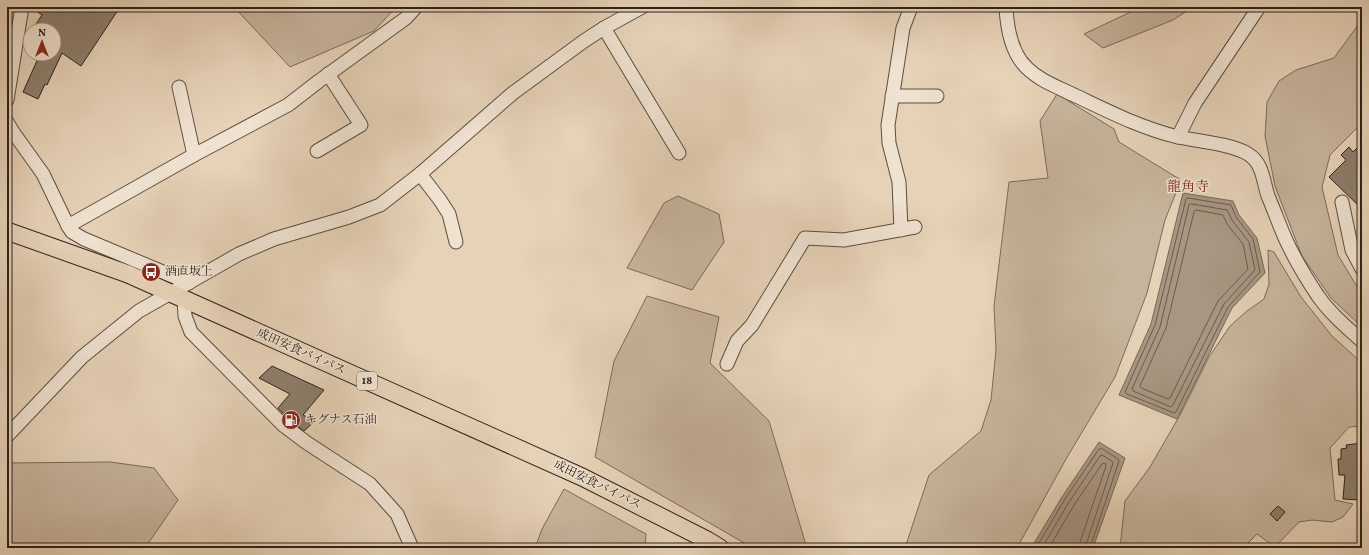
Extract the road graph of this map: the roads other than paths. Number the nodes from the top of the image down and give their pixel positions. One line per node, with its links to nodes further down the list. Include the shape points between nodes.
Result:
1 (22, 7): 12 (street)
2 (416, 7): 8 (street, via 406,18)
3 (642, 7): 7 (street)
4 (911, 7): 10 (street, via 903,28)
5 (1004, 7): 14 (street, via 1016,54 1027,68 1042,80 1109,112 1150,129)
6 (1259, 7): 14 (street, via 1195,103)
7 (604, 28): 16 (street); 18 (street, via 513,93)
8 (328, 74): 15 (street, via 361,125); 17 (street, via 288,105)
9 (179, 87): 17 (street)
10 (892, 96): 11 (street); 22 (street, via 888,125 889,144 899,182)
11 (938, 96)
12 (7, 100)
13 (7, 122): 20 (street, via 43,174)
14 (1178, 137): 28 (street, via 1238,149 1249,154 1258,164 1264,178 1285,238 1318,296 1341,323)
15 (317, 151)
16 (679, 152)
17 (194, 154): 20 (street)
18 (420, 174): 24 (street, via 449,214); 26 (street, via 380,205 274,239 239,254)
19 (1342, 202): 25 (street, via 1352,250)
20 (68, 226): 26 (street, via 72,232 84,239)
21 (915, 227): 22 (street)
22 (901, 230): 29 (street, via 844,240 805,238 752,325 737,341)
23 (7, 231): 27 (main road, 成田安食バイパス / 18, via 128,274)
24 (456, 242)
25 (1362, 269)
26 (189, 283): 27 (street)
27 (178, 296): 30 (street, via 139,311 82,357); 31 (street, via 191,332 283,425 370,484 397,514); 32 (main road, 成田安食バイパス / 18, via 582,477)
28 (1362, 341)
29 (727, 364)
30 (7, 436)
31 (412, 548)
32 (720, 548)

